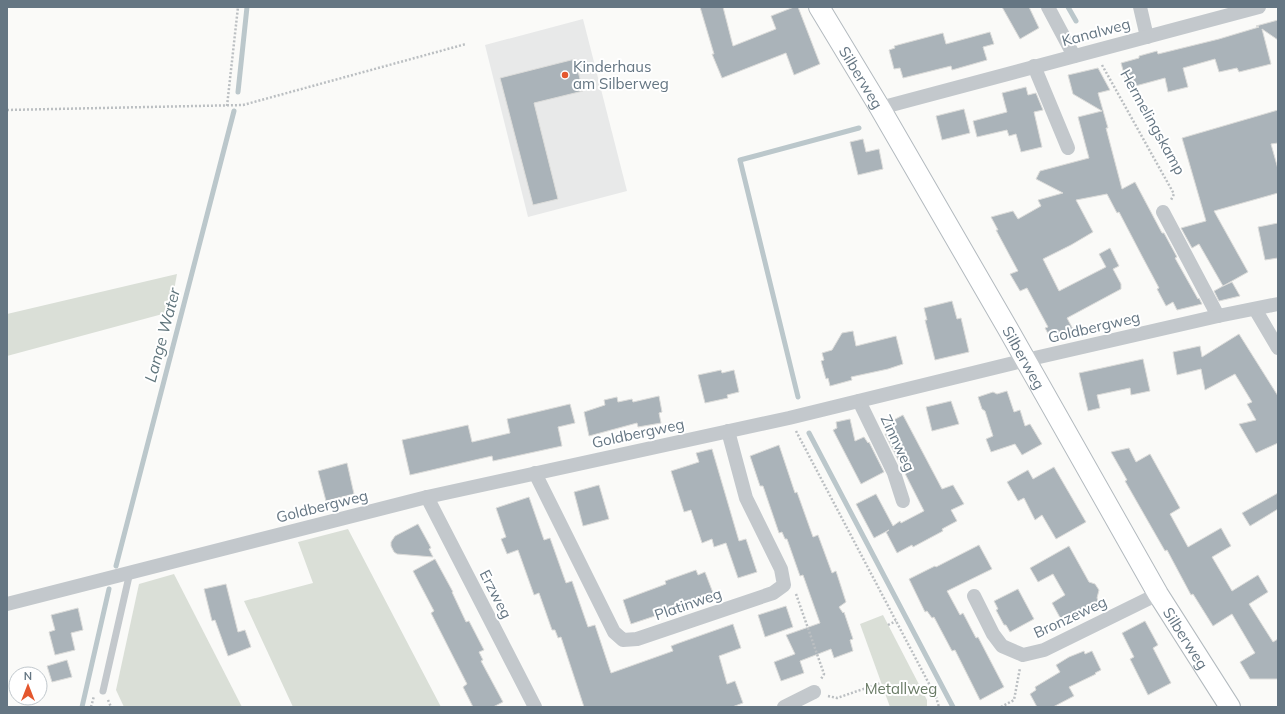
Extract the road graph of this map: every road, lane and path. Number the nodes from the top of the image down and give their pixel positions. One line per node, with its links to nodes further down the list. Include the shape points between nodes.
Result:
1 (238, 7): 11 (path)
2 (819, 7): 12 (street, Silberweg)
3 (1048, 7): 9 (street)
4 (1140, 7): 6 (street)
5 (1259, 7): 6 (street, Kanalweg)
6 (1147, 36): 8 (street, Kanalweg)
7 (466, 44): 11 (path, via 243,105)
8 (1094, 50): 9 (street, Kanalweg); 15 (path, Hermelingskamp, via 1174,194)
9 (1074, 56): 10 (street, Kanalweg)
10 (1034, 66): 12 (street, Kanalweg); 14 (street)
11 (227, 106): 13 (path)
12 (880, 108): 20 (street, Silberweg)
13 (7, 110)
14 (1068, 148)
15 (1164, 212): 18 (street)
16 (1278, 304): 17 (street, Goldbergweg)
17 (1255, 309): 18 (street, Goldbergweg); 19 (street)
18 (1218, 316): 20 (street, Goldbergweg)
19 (1278, 348)
20 (1026, 360): 21 (street, Goldbergweg); 29 (street, Silberweg)
21 (859, 401): 22 (street, Goldbergweg); 26 (street, Zinnweg, via 894,473)
22 (789, 418): 23 (street, Goldbergweg); 32 (path)
23 (728, 431): 24 (street, Goldbergweg); 28 (street, via 746,498 781,569)
24 (535, 473): 25 (street, Goldbergweg); 28 (street, Platinweg, via 614,632 623,640 637,639 773,593)
25 (427, 497): 27 (street, Goldbergweg); 40 (street, Erzweg)
26 (903, 501)
27 (130, 572): 31 (street, Goldbergweg); 36 (lane)
28 (784, 585): 37 (path, via 797,595 824,674)
29 (1158, 594): 34 (street, Bronzeweg, via 1044,650); 44 (street, Silberweg)
30 (974, 596): 34 (street, Bronzeweg, via 992,634 1002,646)
31 (7, 604)
32 (896, 621): 33 (path); 42 (path)
33 (888, 625)
34 (1023, 655): 43 (path, via 1014,700)
35 (881, 683): 37 (path, via 837,698)
36 (103, 691)
37 (814, 692): 41 (street)
38 (94, 696): 39 (path)
39 (91, 707)
40 (535, 707)
41 (784, 707)
42 (939, 707)
43 (1001, 707)
44 (1230, 707)

